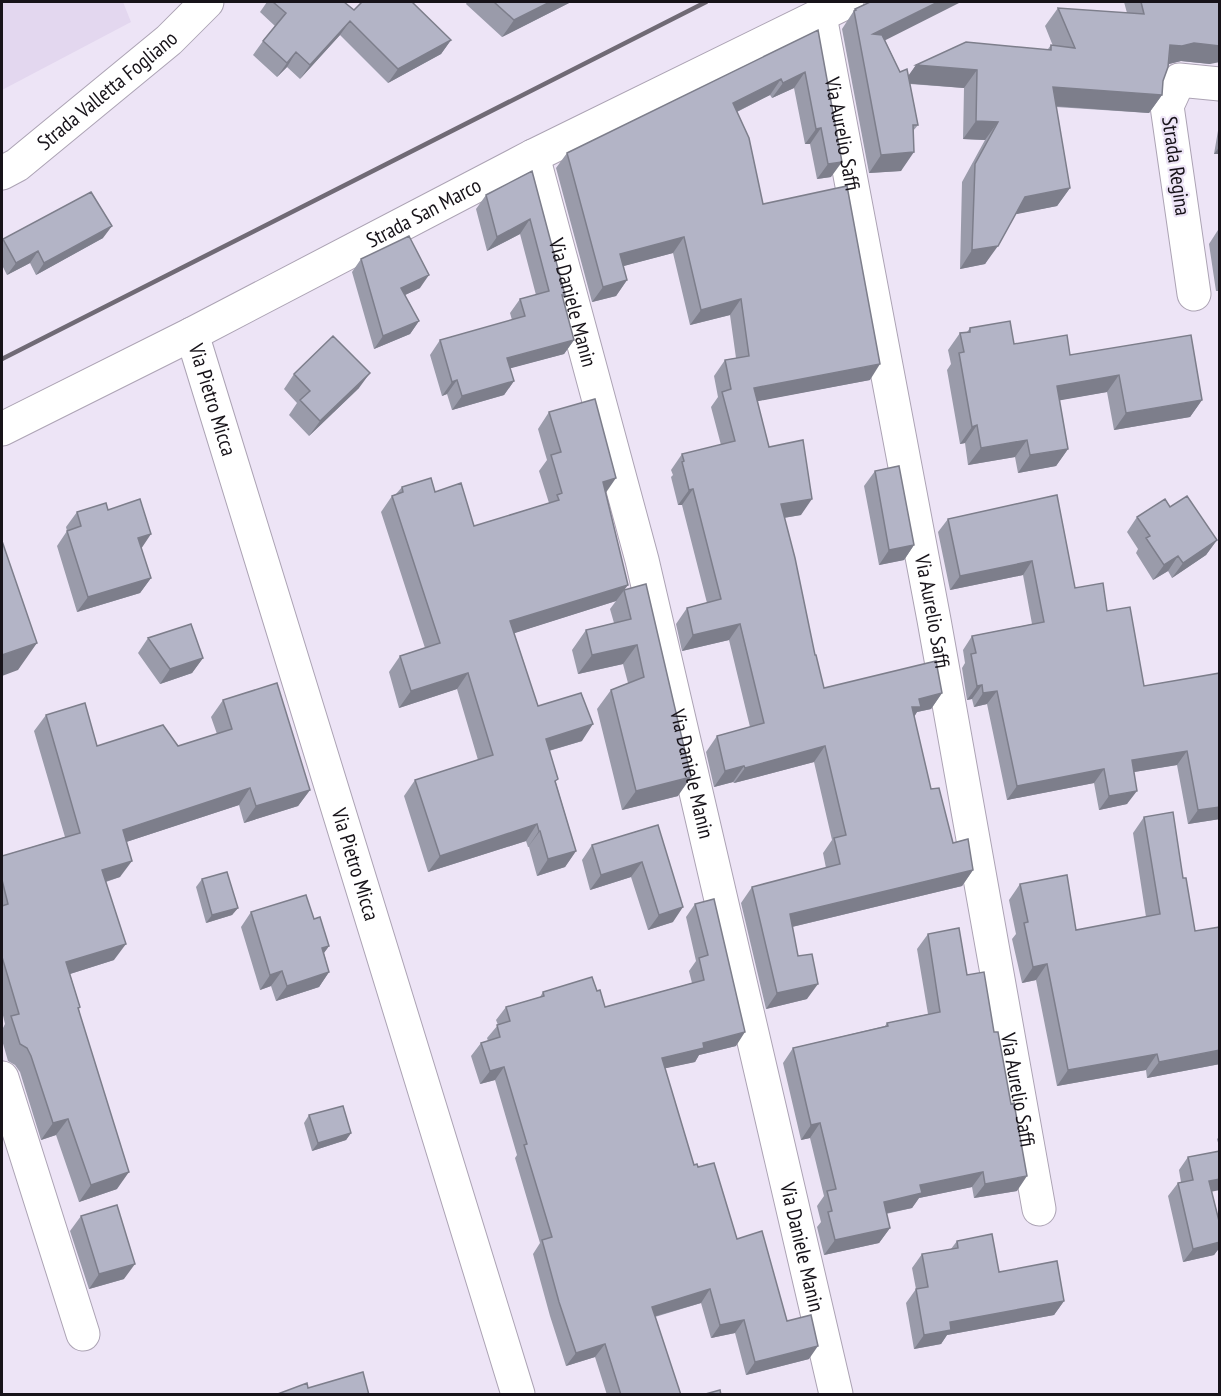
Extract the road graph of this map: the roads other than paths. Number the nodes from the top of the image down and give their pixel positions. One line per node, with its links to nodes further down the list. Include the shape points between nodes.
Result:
1 (207, 2): 5 (street, Strada Valletta Fogliano, via 169,40 17,165)
2 (833, 9): 4 (street, Strada San Marco); 10 (street, Via Aurelio Saffi, via 934,620)
3 (1220, 84): 6 (street, Strada Regina, via 1179,80 1167,106)
4 (533, 156): 7 (street, Strada San Marco); 13 (street, Via Daniele Manin, via 642,560)
5 (2, 173)
6 (1194, 294)
7 (192, 334): 8 (street, Strada San Marco); 12 (street, Via Pietro Micca)
8 (2, 429)
9 (2, 1078): 11 (street)
10 (1039, 1209)
11 (83, 1334)
12 (518, 1395)
13 (836, 1395)

